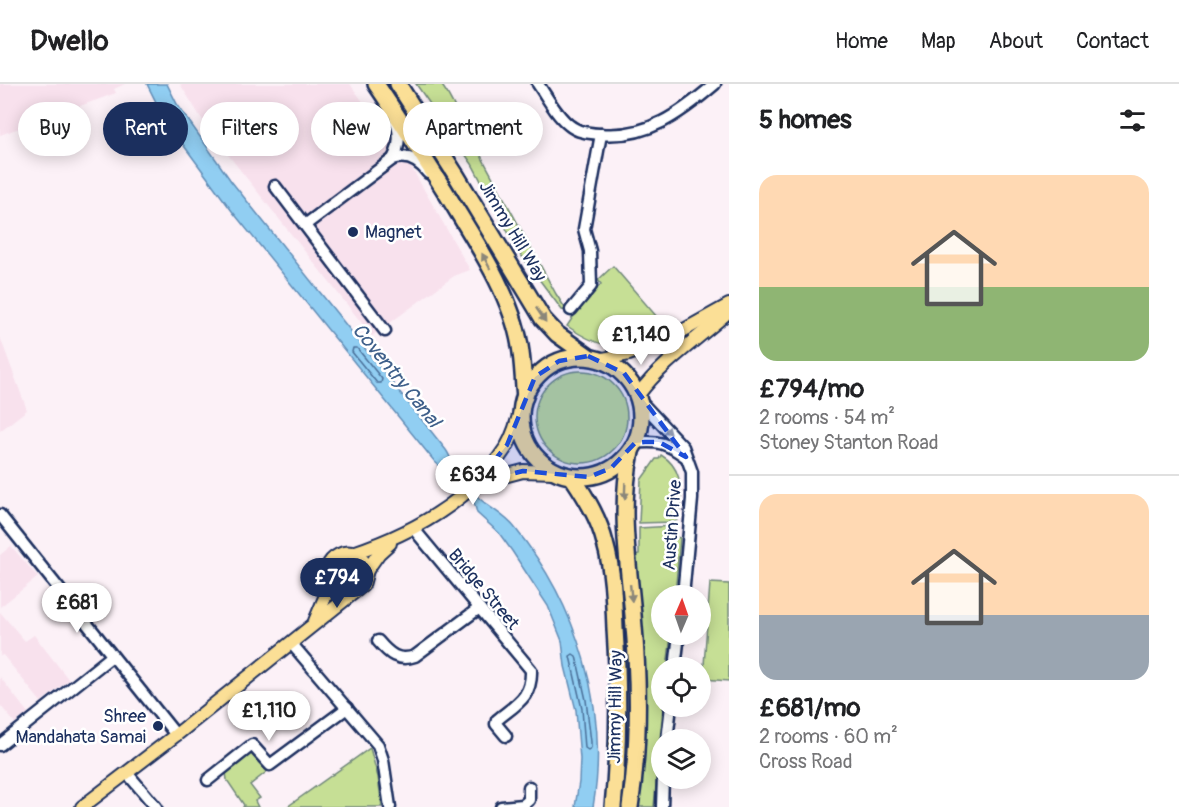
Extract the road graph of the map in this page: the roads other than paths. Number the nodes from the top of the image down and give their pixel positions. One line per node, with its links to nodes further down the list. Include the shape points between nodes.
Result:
1 (376, 84): 5 (highway, Jimmy Hill Way)
2 (398, 84): 15 (highway, Jimmy Hill Way, one-way to 15, via 543,319 557,334)
3 (538, 84): 6 (street, via 567,124)
4 (715, 84): 6 (street, via 675,117 657,126 620,135)
5 (386, 100): 7 (street, Jimmy Hill Way, via 398,128); 9 (highway, Jimmy Hill Way)
6 (601, 134): 12 (street, via 584,229 590,251 591,286)
7 (393, 159): 9 (street, Jimmy Hill Way, via 405,158 422,165); 10 (street)
8 (274, 186): 10 (street)
9 (464, 222): 17 (highway, Jimmy Hill Way, one-way to 9, via 520,346 511,314)
10 (305, 225): 14 (street)
11 (729, 305): 15 (main road, via 668,339 629,354)
12 (571, 310)
13 (729, 311): 16 (main road, via 657,371)
14 (385, 331)
15 (596, 357): 16 (highway, via 624,373); 17 (highway, via 574,357 544,369 529,386)
16 (639, 398): 18 (highway, via 641,428); 19 (street, Austin Drive, one-way to 19, via 675,438)
17 (523, 402): 20 (highway, via 522,431 543,463); 22 (main road, via 507,445)
18 (633, 446): 19 (street, Austin Drive, via 659,442); 21 (highway, via 621,461 601,474); 49 (highway, Jimmy Hill Way, one-way to 49, via 625,480 624,514 637,672)
19 (686, 457): 29 (street, Austin Drive, via 693,483)
20 (555, 472): 21 (highway); 22 (main road, via 523,471)
21 (573, 478): 48 (highway, Jimmy Hill Way, via 591,506 606,544 613,590 619,709)
22 (476, 483): 24 (main road, via 450,506)
23 (0, 516): 35 (street)
24 (413, 528): 25 (main road); 31 (street, Bridge Street)
25 (398, 536): 26 (main road); 27 (main road)
26 (353, 553): 27 (main road, via 362,558); 28 (main road, via 332,559)
27 (367, 570): 30 (main road, via 363,585)
28 (328, 579): 30 (main road, via 338,590); 32 (main road, via 321,609)
29 (684, 585)
30 (352, 592): 32 (main road)
31 (478, 609): 33 (street, via 415,656 392,656); 38 (street, Bridge Street, via 531,670 526,695 496,720)
32 (312, 626): 34 (main road)
33 (378, 641)
34 (291, 643): 36 (street); 37 (main road)
35 (112, 656): 37 (street); 39 (street)
36 (347, 708): 41 (street, via 270,765 252,745); 46 (street, via 378,746)
37 (176, 735): 40 (main road)
38 (506, 736)
39 (0, 745)
40 (127, 772): 44 (main road); 45 (street)
41 (208, 780)
42 (529, 787): 47 (street, via 529,800 523,805)
43 (663, 789): 50 (street)
44 (82, 807)
45 (156, 807)
46 (390, 807)
47 (501, 807)
48 (613, 807)
49 (630, 807)
50 (662, 807)

